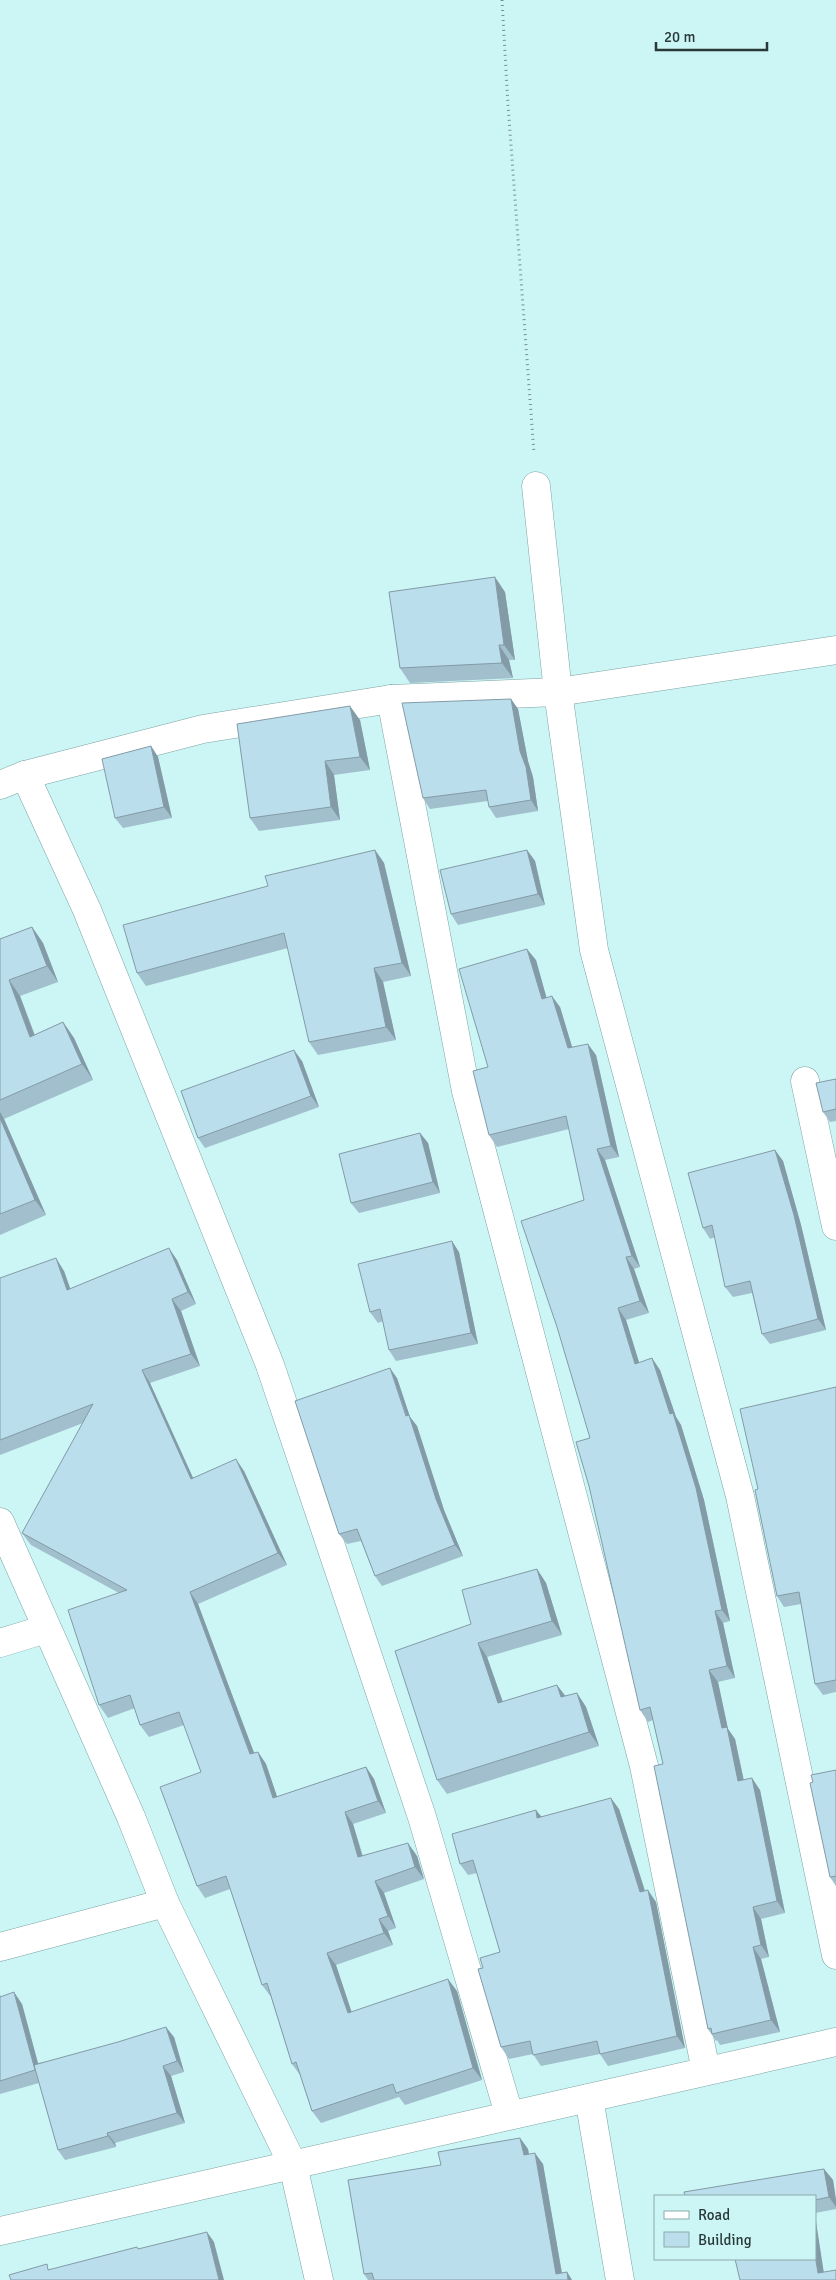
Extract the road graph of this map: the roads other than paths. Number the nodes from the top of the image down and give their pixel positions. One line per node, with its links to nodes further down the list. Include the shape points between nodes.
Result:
1 (536, 486): 3 (street)
2 (836, 650): 3 (street)
3 (558, 692): 4 (street); 14 (street, via 594,950 740,1496)
4 (391, 699): 5 (street, via 203,729); 16 (street, via 466,1091 644,1766)
5 (26, 775): 6 (street); 18 (street, via 86,910 270,1365 422,1817)
6 (0, 785)
7 (805, 1081): 8 (street)
8 (836, 1226)
9 (0, 1522): 10 (street)
10 (46, 1629): 11 (street); 12 (street, via 131,1817)
11 (0, 1643)
12 (164, 1903): 13 (street); 19 (street)
13 (0, 1947)
14 (836, 1955)
15 (836, 2042): 16 (street)
16 (706, 2071): 17 (street)
17 (589, 2098): 18 (street); 22 (street)
18 (509, 2114): 19 (street)
19 (293, 2165): 20 (street); 21 (street)
20 (0, 2231)
21 (319, 2280)
22 (620, 2280)

